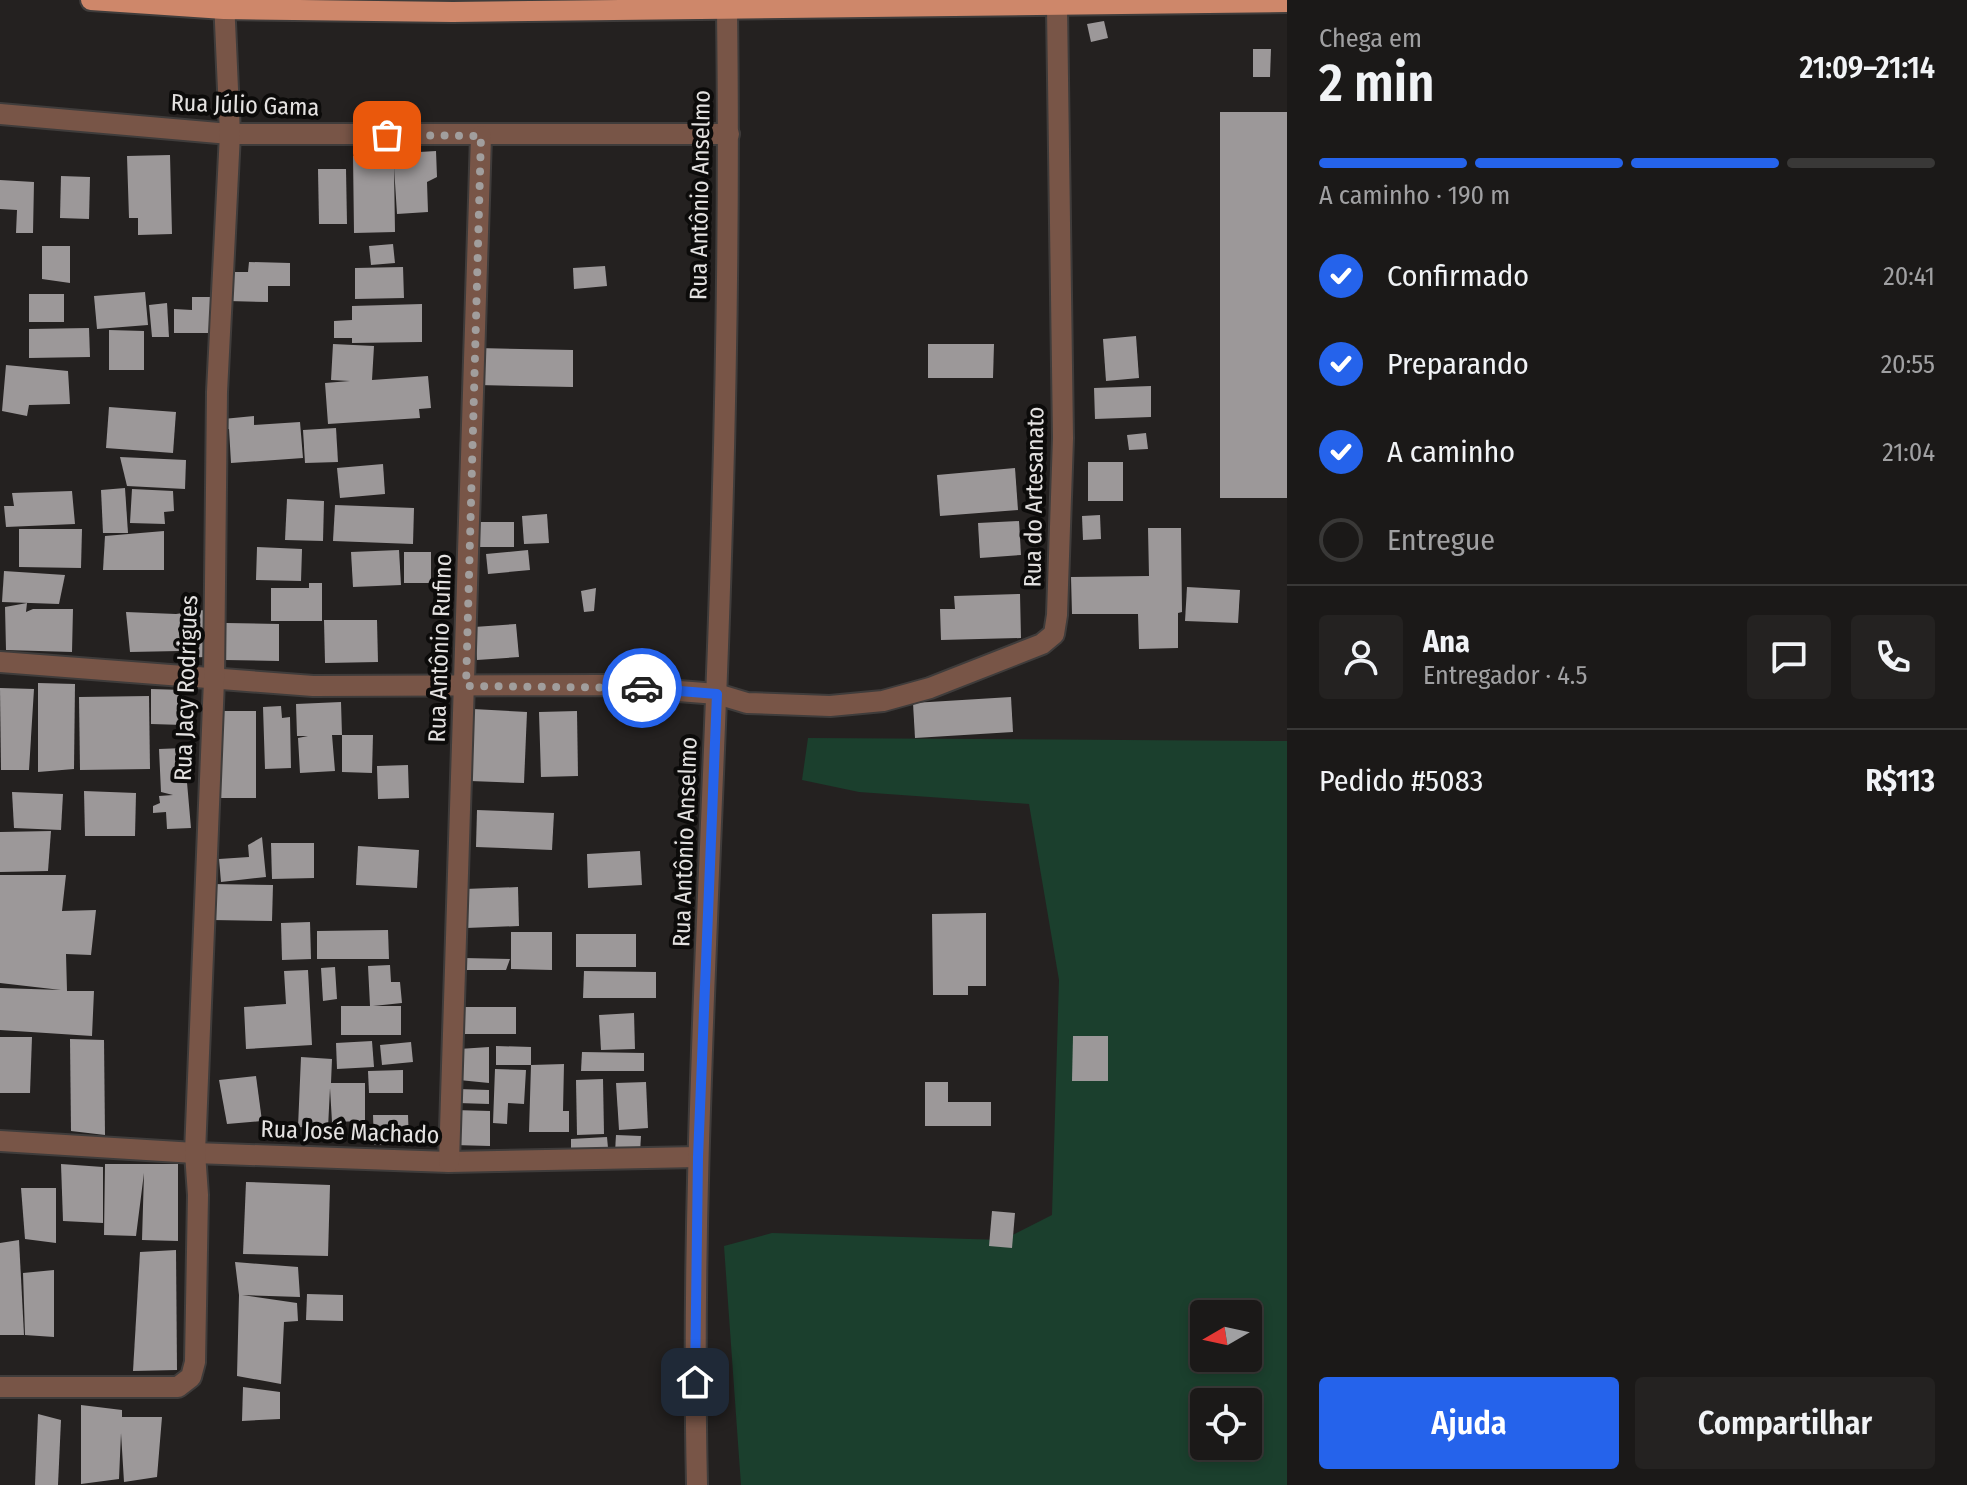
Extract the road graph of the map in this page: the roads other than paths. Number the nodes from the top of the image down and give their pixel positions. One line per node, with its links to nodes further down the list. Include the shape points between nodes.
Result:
1 (91, 0): 3 (main road)
2 (1287, 2): 4 (main road)
3 (224, 5): 5 (main road, via 453,12); 7 (street, Rua Jacy Rodrigues)
4 (1057, 7): 5 (main road); 13 (street, Rua do Artesanato, via 1063,438 1054,634 979,671 883,701 782,706)
5 (727, 10): 8 (street, Rua Antônio Anselmo)
6 (0, 114): 7 (street, Rua Júlio Gama)
7 (230, 134): 9 (street, Rua Júlio Gama); 11 (street, Rua Jacy Rodrigues, via 217,392)
8 (729, 134): 9 (street, Rua Júlio Gama); 13 (street, Rua Antônio Anselmo)
9 (481, 136): 12 (street, Rua Antônio Rufino)
10 (0, 662): 11 (street)
11 (214, 680): 12 (street); 15 (street, Rua Jacy Rodrigues)
12 (466, 686): 13 (street, via 602,685); 17 (street, Rua Antônio Rufino)
13 (717, 694): 16 (street, Rua Antônio Anselmo)
14 (0, 1141): 15 (street, Rua José Machado)
15 (195, 1153): 17 (street, Rua José Machado); 18 (street, Rua Jacy Rodrigues, via 196,1349 191,1377 178,1387 154,1389)
16 (698, 1157): 17 (street, Rua José Machado); 19 (street, Rua Antônio Anselmo)
17 (449, 1162)
18 (0, 1387)
19 (697, 1485)

